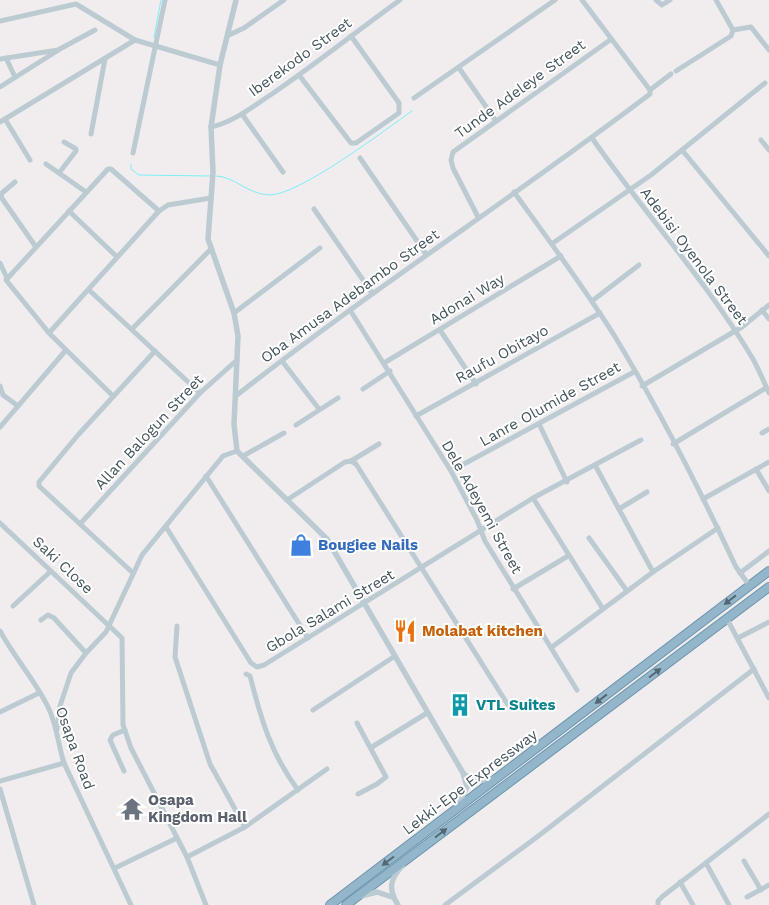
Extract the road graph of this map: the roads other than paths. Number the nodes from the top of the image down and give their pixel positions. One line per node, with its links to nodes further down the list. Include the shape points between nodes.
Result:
1 (165, 0): 17 (street)
2 (236, 0): 13 (street)
3 (284, 0): 13 (street)
4 (400, 0): 14 (street, Iberekodo Street)
5 (555, 0): 23 (street)
6 (582, 0): 16 (street)
7 (656, 0): 8 (street, via 662,5)
8 (670, 0)
9 (716, 0): 12 (street)
10 (0, 21): 15 (street, via 76,4)
11 (95, 30): 18 (street)
12 (733, 30): 19 (street, via 751,26); 28 (street, Oba Amusa Adebambo Street, via 731,36)
13 (229, 35): 22 (street)
14 (351, 36): 24 (street, Iberekodo Street); 24 (street, via 399,103 399,113 356,143 350,143)
15 (136, 40): 17 (street); 20 (street)
16 (610, 40): 28 (street); 32 (street, Tunde Adeleye Street)
17 (156, 46): 22 (street); 40 (street)
18 (58, 50): 21 (street); 25 (street)
19 (769, 50)
20 (105, 58): 31 (street); 34 (street)
21 (3, 59): 25 (street)
22 (220, 65): 33 (street)
23 (459, 68): 29 (street); 32 (street)
24 (300, 75): 30 (street, Iberekodo Street)
25 (15, 77): 27 (street)
26 (765, 84): 38 (street)
27 (0, 87)
28 (650, 90): 35 (street, Oba Amusa Adebambo Street, via 650,94)
29 (414, 98)
30 (242, 114): 33 (street, Iberekodo Street); 44 (street)
31 (2, 120): 42 (street)
32 (496, 121): 54 (street, Tunde Adeleye Street, via 453,152 451,160)
33 (211, 127): 50 (street)
34 (91, 134)
35 (592, 138): 47 (street, Adebisi Oyenola Street); 49 (street, Oba Amusa Adebambo Street)
36 (761, 140): 39 (street)
37 (64, 142): 45 (street, via 76,152)
38 (682, 150): 47 (street); 61 (street)
39 (769, 150)
40 (133, 153)
41 (360, 158): 59 (street)
42 (30, 160)
43 (46, 164): 45 (street)
44 (283, 172)
45 (59, 173): 48 (street)
46 (15, 182): 56 (street, via 2,193 3,201)
47 (629, 190): 55 (street); 77 (street, Adebisi Oyenola Street)
48 (86, 192): 52 (street, via 111,169); 53 (street)
49 (514, 192): 54 (street, Oba Amusa Adebambo Street); 55 (street)
50 (211, 198): 52 (street, via 168,205); 58 (street, via 208,240)
51 (314, 209): 67 (street)
52 (159, 210): 62 (street)
53 (69, 211): 56 (street); 62 (street)
54 (478, 217): 59 (street, Oba Amusa Adebambo Street)
55 (552, 244): 60 (street)
56 (36, 247): 65 (street)
57 (320, 248): 72 (street)
58 (211, 249): 72 (street); 75 (street)
59 (426, 254): 67 (street, Oba Amusa Adebambo Street)
60 (561, 256): 68 (street); 76 (street, Adonai Way)
61 (769, 256)
62 (117, 257): 66 (street)
63 (0, 262): 65 (street)
64 (639, 265): 68 (street)
65 (7, 278): 78 (street, via 7,284)
66 (89, 290): 75 (street); 78 (street)
67 (372, 293): 70 (street, Oba Amusa Adebambo Street)
68 (592, 301): 73 (street)
69 (769, 305): 71 (street)
70 (350, 310): 82 (street, Oba Amusa Adebambo Street); 83 (street, Dele Adeyemi Street)
71 (762, 310): 74 (street); 77 (street)
72 (234, 313): 81 (street)
73 (600, 313): 85 (street); 86 (street, Raufu Obitayo)
74 (769, 319)
75 (132, 329): 80 (street)
76 (440, 330): 83 (street, Adonai Way); 86 (street)
77 (735, 331): 88 (street); 90 (street, Adebisi Oyenola Street)
78 (49, 332): 79 (street)
79 (66, 350): 94 (street); 96 (street)
80 (155, 351): 91 (street); 94 (street)
81 (238, 359): 91 (street, Allan Balogun Street); 92 (street)
82 (282, 361): 92 (street, Oba Amusa Adebambo Street); 97 (street)
83 (384, 363): 84 (street, Dele Adeyemi Street)
84 (390, 371): 89 (street); 98 (street, Dele Adeyemi Street)
85 (634, 372): 88 (street); 99 (street, Lanre Olumide Street)
86 (476, 384): 98 (street, Raufu Obitayo)
87 (0, 386): 93 (street)
88 (642, 386): 107 (street)
89 (363, 389)
90 (768, 391): 107 (street)
91 (200, 393): 124 (street, Allan Balogun Street)
92 (237, 395): 108 (street, via 234,424)
93 (2, 396): 96 (street)
94 (113, 396): 124 (street, via 42,478 39,486)
95 (338, 398): 97 (street)
96 (18, 406): 101 (street)
97 (319, 409): 100 (street)
98 (416, 416): 114 (street, Dele Adeyemi Street)
99 (539, 424): 114 (street, Lanre Olumide Street); 116 (street)
100 (296, 425)
101 (0, 427)
102 (769, 429): 104 (street)
103 (284, 433): 109 (street)
104 (762, 433)
105 (641, 440): 112 (street, Gbola Salami Street)
106 (379, 444): 111 (street)
107 (674, 444): 120 (street)
108 (237, 451): 109 (street); 115 (street, via 226,454)
109 (243, 456): 121 (street)
110 (769, 462): 113 (street)
111 (353, 463): 121 (street, via 345,462); 131 (street)
112 (595, 465): 116 (street, Gbola Salami Street); 122 (street)
113 (756, 469): 117 (street); 120 (street)
114 (451, 472): 127 (street, Dele Adeyemi Street)
115 (206, 476): 125 (street); 150 (street)
116 (567, 482): 119 (street, Gbola Salami Street)
117 (769, 491)
118 (646, 492): 122 (street)
119 (533, 498): 127 (street, Gbola Salami Street); 130 (street)
120 (703, 499): 126 (street)
121 (287, 500): 141 (street, via 328,539)
122 (619, 508): 134 (street)
123 (0, 523): 132 (street, Saki Close)
124 (80, 524): 135 (street)
125 (166, 527): 135 (street, via 142,555); 150 (street, Gbola Salami Street, via 251,664 264,666)
126 (718, 528): 134 (street); 136 (street)
127 (480, 531): 131 (street, Gbola Salami Street); 139 (street, Dele Adeyemi Street)
128 (589, 538): 140 (street)
129 (769, 552): 136 (street)
130 (568, 556): 139 (street); 143 (street)
131 (422, 569): 141 (street, Gbola Salami Street); 160 (street)
132 (51, 571): 142 (street); 147 (street, Saki Close)
133 (769, 571): 137 (highway, Lekki-Epe Expressway)
134 (653, 572): 140 (street)
135 (133, 573): 147 (street)
136 (740, 573): 137 (street)
137 (749, 585): 174 (highway, Lekki-Epe Expressway, one-way to 174)
138 (767, 587): 144 (highway, Lekki-Epe Expressway)
139 (513, 589): 152 (street, Dele Adeyemi Street)
140 (627, 591): 143 (street)
141 (365, 605): 150 (street, Gbola Salami Street); 154 (street)
142 (12, 606)
143 (603, 609): 152 (street)
144 (727, 618): 151 (street); 184 (highway, Lekki-Epe Expressway, one-way to 144)
145 (41, 620): 153 (street, via 48,615 54,618)
146 (769, 622): 151 (street)
147 (109, 626): 153 (street); 168 (street, Saki Close, via 122,638 122,718)
148 (177, 626): 181 (street, via 175,657 210,764)
149 (0, 631): 158 (street, Osapa Road)
150 (308, 638)
151 (738, 638): 155 (street)
152 (552, 647): 157 (street, Dele Adeyemi Street)
153 (86, 653): 161 (street, via 71,673)
154 (395, 656): 163 (street); 165 (street)
155 (754, 670): 159 (street); 198 (street)
156 (246, 674): 177 (street, via 250,676 263,727 283,770)
157 (577, 690)
158 (39, 694): 162 (street, Osapa Road); 164 (street)
159 (769, 698)
160 (508, 705)
161 (60, 706): 162 (street); 167 (street)
162 (48, 707): 167 (street, Osapa Road)
163 (313, 710)
164 (0, 712)
165 (427, 713): 169 (street); 173 (street)
166 (357, 723): 169 (street)
167 (58, 729): 170 (street, Osapa Road)
168 (125, 730): 172 (street, via 110,740); 182 (street, Saki Close)
169 (372, 747): 178 (street, via 386,777)
170 (64, 763): 175 (street); 187 (street, Osapa Road)
171 (326, 769): 177 (street)
172 (124, 771)
173 (463, 774): 174 (street, via 476,781); 179 (street, via 467,782 466,794)
174 (496, 779): 179 (highway, Lekki-Epe Expressway)
175 (0, 781)
176 (0, 789): 194 (street)
177 (298, 790): 181 (street)
178 (358, 794)
179 (452, 813): 197 (highway, Lekki-Epe Expressway, one-way to 197)
180 (769, 814): 186 (street)
181 (245, 827): 183 (street)
182 (177, 838): 183 (street, Saki Close); 187 (street)
183 (187, 857): 196 (street, Saki Close)
184 (410, 857): 192 (highway, Lekki-Epe Expressway); 193 (street, via 392,879 391,889)
185 (744, 861): 190 (street)
186 (706, 863): 188 (street); 201 (street)
187 (115, 868): 195 (street, Osapa Road)
188 (680, 882): 199 (street, via 658,901); 200 (street)
189 (769, 885): 190 (street)
190 (761, 890): 191 (street)
191 (747, 897)
192 (349, 903): 193 (street, via 377,892 387,894)
193 (396, 903)
194 (34, 905)
195 (131, 905)
196 (206, 905)
197 (330, 905)
198 (445, 905)
199 (658, 905)
200 (693, 905)
201 (729, 905)

